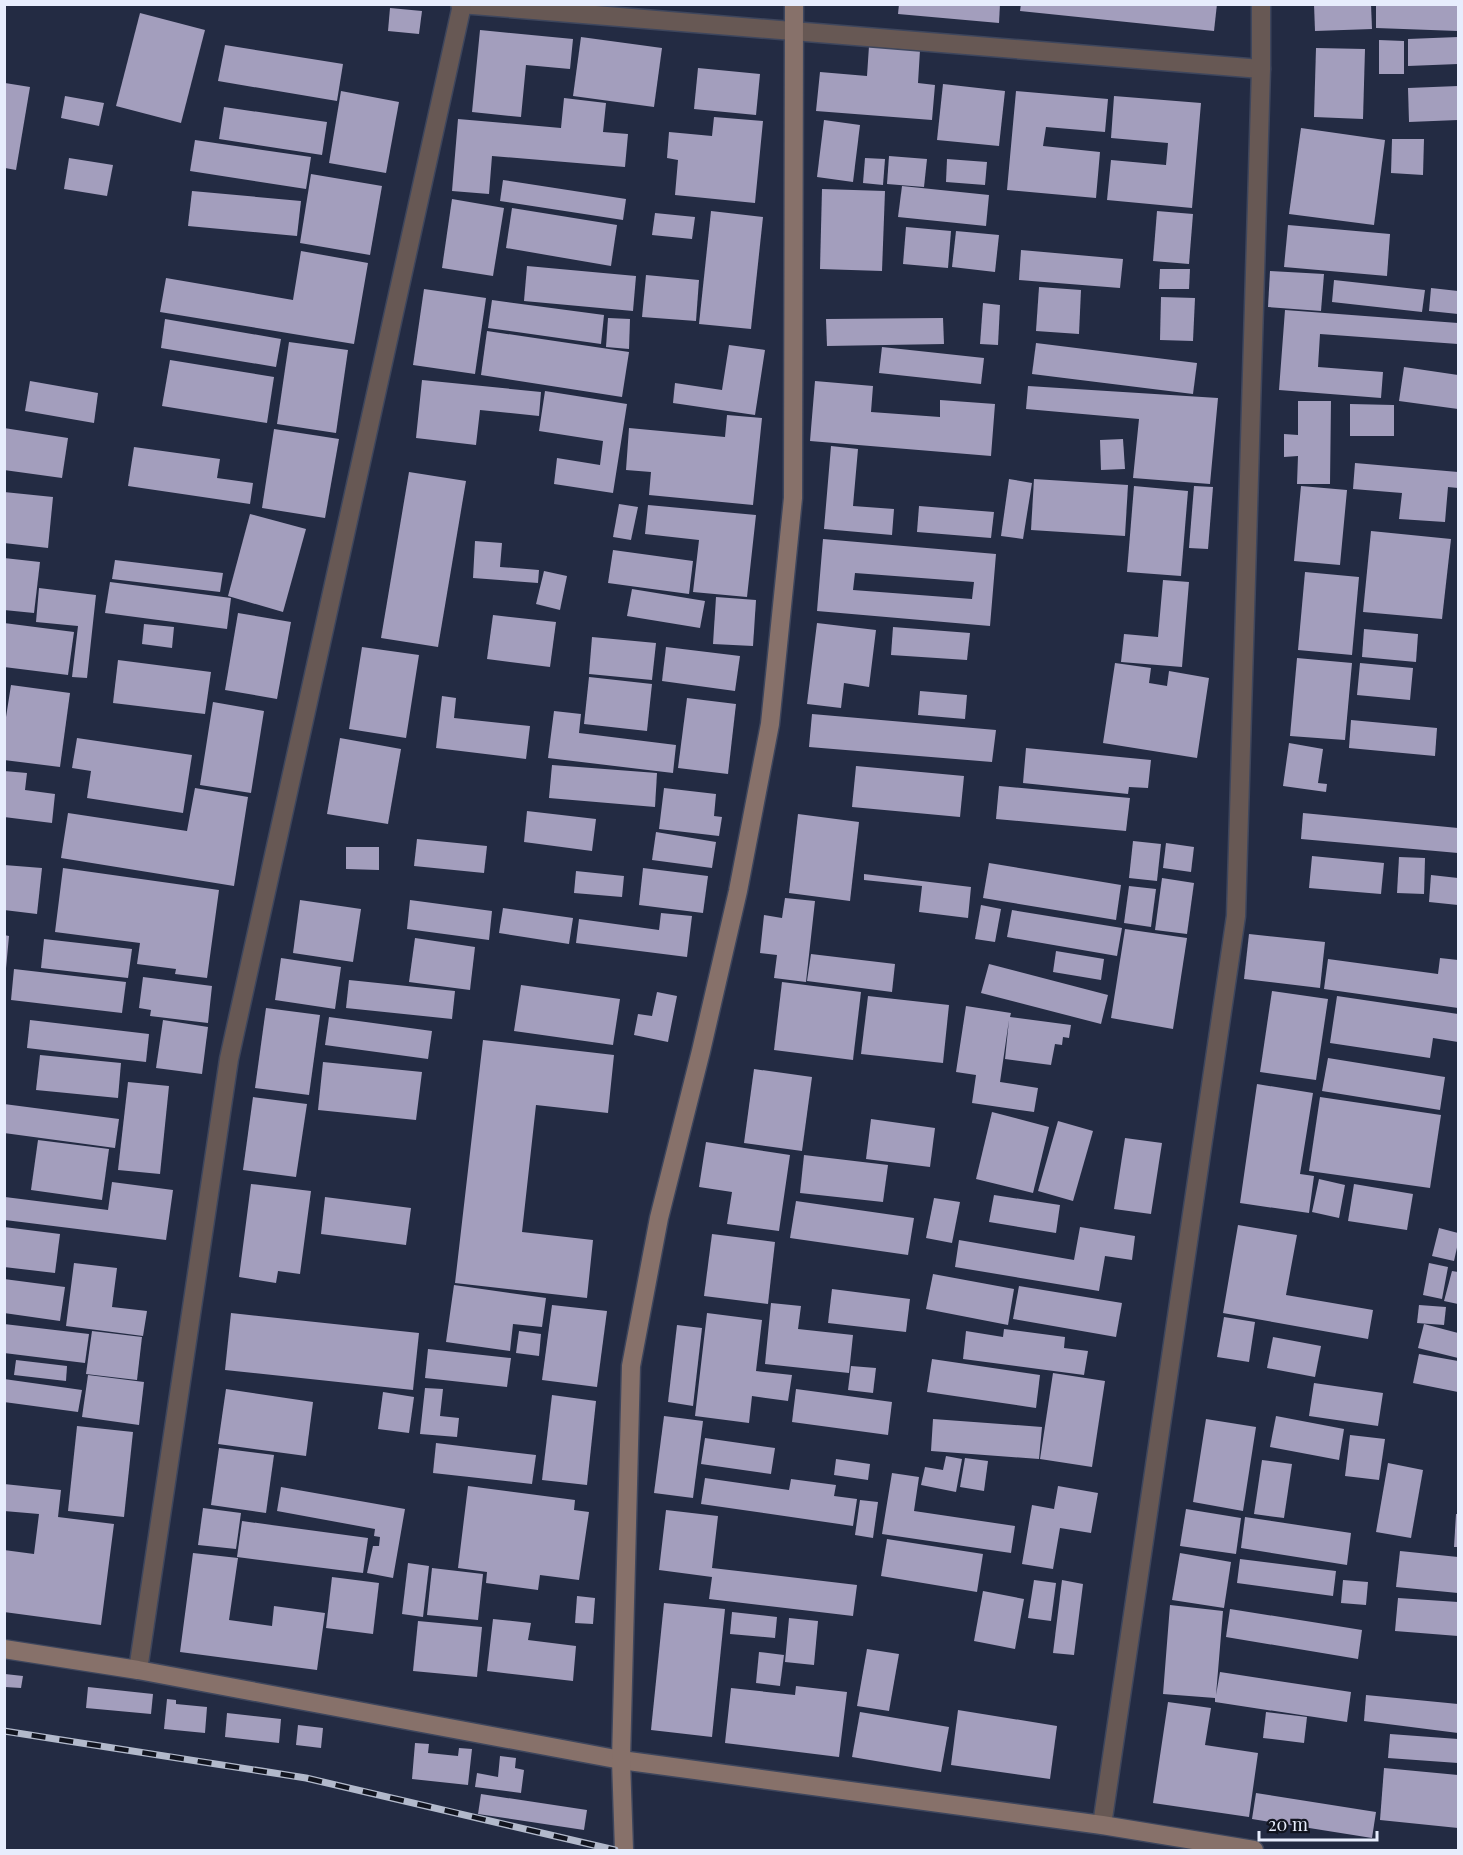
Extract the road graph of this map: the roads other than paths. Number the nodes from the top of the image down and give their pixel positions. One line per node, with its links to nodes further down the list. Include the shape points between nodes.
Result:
1 (795, 4): 4 (main road)
2 (1261, 4): 5 (street)
3 (461, 5): 4 (street); 7 (street, via 229,1059)
4 (795, 30): 5 (street); 8 (main road, via 793,498 770,724 738,891 659,1218 631,1366)
5 (1261, 69): 9 (street, via 1236,916)
6 (4, 1649): 7 (main road)
7 (138, 1670): 8 (main road)
8 (621, 1760): 9 (main road); 10 (main road)
9 (1102, 1825): 11 (main road)
10 (624, 1851)
11 (1254, 1851)

